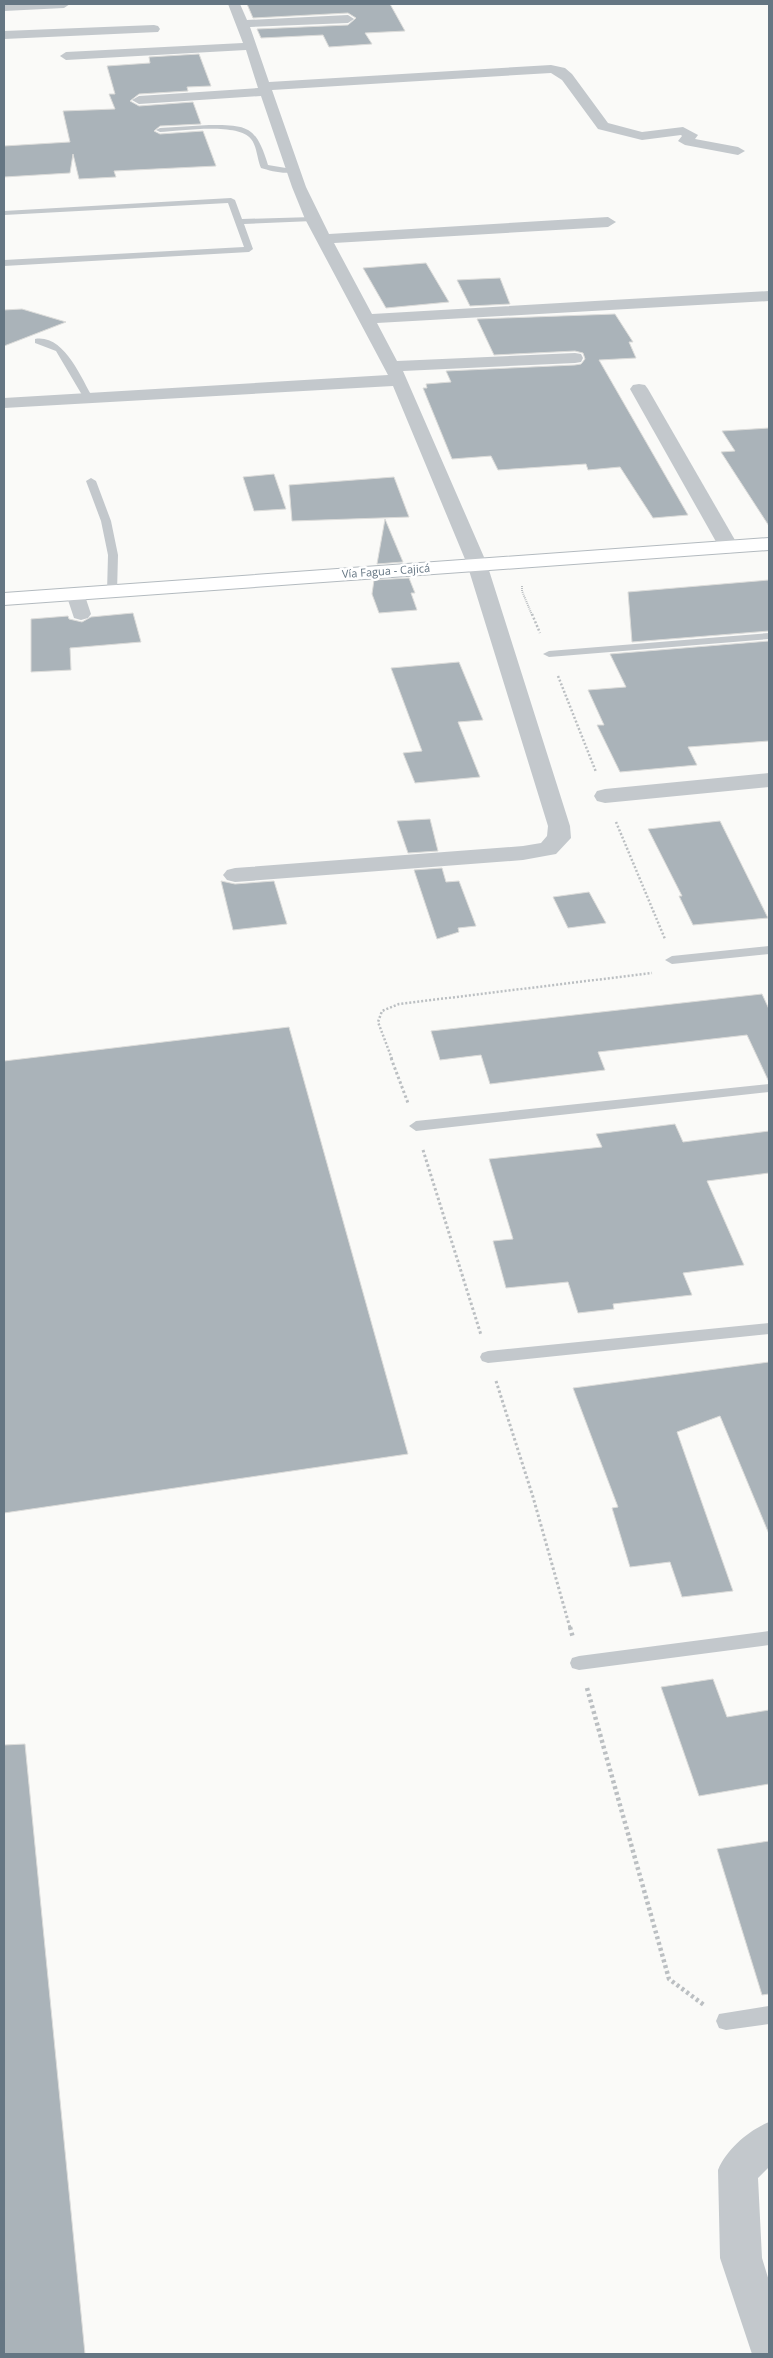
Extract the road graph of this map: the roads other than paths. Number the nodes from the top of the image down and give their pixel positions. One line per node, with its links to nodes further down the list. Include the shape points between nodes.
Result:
1 (64, 4): 3 (street)
2 (234, 4): 5 (street)
3 (4, 7)
4 (348, 19): 5 (street)
5 (243, 24): 8 (street)
6 (154, 28): 7 (street)
7 (4, 35)
8 (251, 46): 9 (street); 10 (street)
9 (66, 56)
10 (265, 89): 11 (street); 13 (street, via 551,69 567,77 603,126 642,136); 14 (street)
11 (139, 100)
12 (160, 130): 14 (lane, via 215,128 246,131 253,136 264,166)
13 (738, 151)
14 (294, 170): 15 (street)
15 (307, 212): 17 (lane); 19 (street)
16 (4, 213): 17 (lane, via 232,200 240,212)
17 (239, 222): 20 (lane, via 249,249)
18 (608, 222): 19 (street)
19 (325, 239): 22 (street)
20 (4, 263)
21 (769, 296): 22 (street)
22 (366, 319): 25 (street)
23 (38, 341): 27 (lane, via 60,349)
24 (575, 358): 25 (street)
25 (395, 373): 27 (street); 32 (street)
26 (639, 389): 31 (street)
27 (88, 398): 28 (street)
28 (4, 403)
29 (91, 481): 33 (lane, via 106,521 113,555)
30 (769, 544): 31 (street, Vía Fagua - Cajicá)
31 (730, 546): 32 (street, Vía Fagua - Cajicá)
32 (477, 564): 33 (street, Vía Fagua - Cajicá); 41 (street, via 559,826 559,838 548,849 523,853)
33 (112, 592): 34 (street, Vía Fagua - Cajicá)
34 (76, 594): 35 (street, Vía Fagua - Cajicá); 36 (street)
35 (4, 599)
36 (81, 614)
37 (769, 636): 38 (lane)
38 (549, 654)
39 (769, 780): 40 (street)
40 (605, 796)
41 (235, 875)
42 (769, 950): 43 (lane)
43 (672, 960)
44 (769, 1088): 45 (lane)
45 (416, 1126)
46 (769, 1328): 47 (lane)
47 (488, 1357)
48 (769, 1638): 49 (lane)
49 (580, 1663)
50 (769, 2015): 51 (lane)
51 (726, 2021)
52 (769, 2141): 53 (street, via 738,2170 741,2258)
53 (769, 2344)

